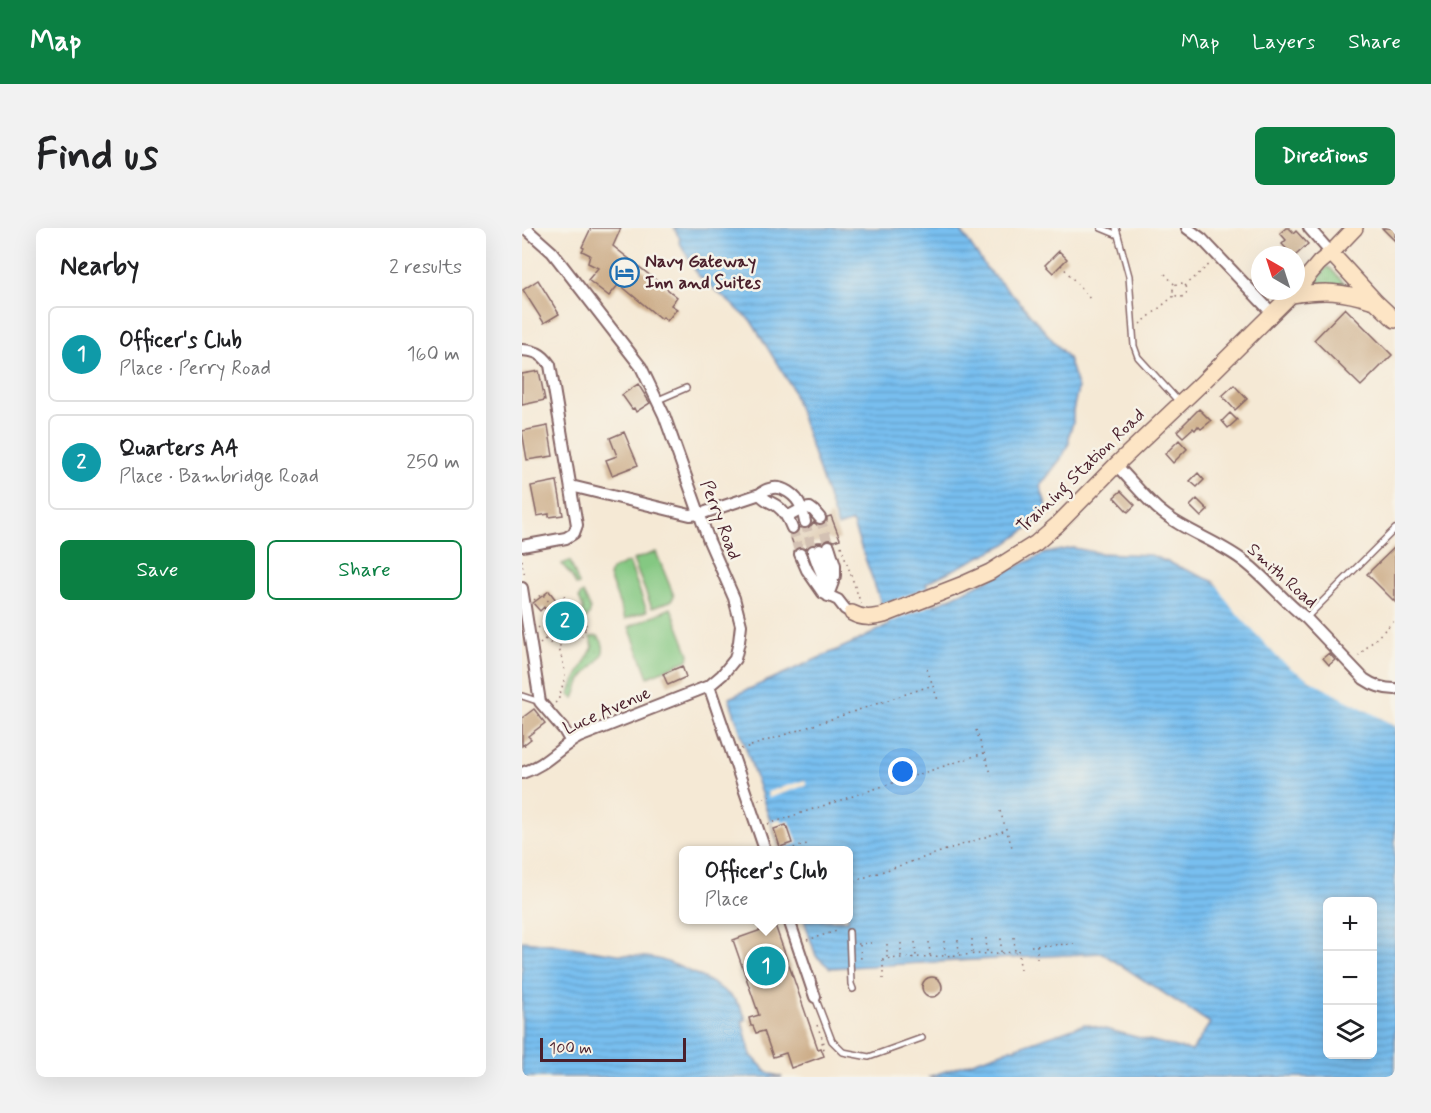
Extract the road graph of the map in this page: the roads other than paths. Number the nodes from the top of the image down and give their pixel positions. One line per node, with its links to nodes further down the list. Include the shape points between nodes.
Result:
1 (525, 228): 17 (street, Perry Road, via 552,252 610,326 641,367)
2 (1101, 228): 7 (lane)
3 (1116, 228): 7 (lane)
4 (1187, 228): 13 (street)
5 (1309, 228): 8 (street)
6 (1347, 231): 8 (street, Training Station Road)
7 (1118, 236): 18 (lane, via 1129,276 1138,357)
8 (1331, 253): 9 (street, Training Station Road); 12 (street)
9 (1305, 279)
10 (1305, 292): 12 (street, via 1335,291)
11 (1286, 300): 13 (street, Training Station Road)
12 (1376, 302): 14 (street)
13 (1272, 313): 18 (street, Training Station Road)
14 (1395, 320)
15 (522, 350): 20 (street, via 539,353 550,365)
16 (686, 388): 17 (lane)
17 (658, 400): 23 (street, Perry Road)
18 (1180, 404): 19 (street, Training Station Road)
19 (1116, 465): 32 (street, Training Station Road, via 1036,543 990,572 884,615 864,618); 33 (street, Smith Road, via 1158,509 1241,558)
20 (571, 486): 23 (street, via 690,515); 28 (street, via 578,525 574,533)
21 (760, 494): 22 (street, via 768,489 782,489 796,498); 23 (street); 24 (street)
22 (802, 509): 24 (street); 25 (street)
23 (700, 514): 35 (street, Perry Road, via 741,625 735,659)
24 (787, 517): 26 (street)
25 (812, 520)
26 (792, 528)
27 (1395, 529): 33 (lane)
28 (522, 546)
29 (823, 549): 31 (street); 31 (street, via 835,566); 31 (street, via 802,558 823,593)
30 (524, 586): 34 (street)
31 (830, 589): 32 (street, via 845,609)
32 (856, 607)
33 (1306, 618): 36 (street, Smith Road, via 1364,679 1386,689)
34 (528, 631): 38 (street)
35 (709, 686): 39 (street, Luce Avenue); 41 (street)
36 (1394, 686)
37 (522, 696): 38 (lane)
38 (545, 703): 39 (street)
39 (571, 741): 40 (street, Luce Avenue, via 545,763)
40 (522, 773)
41 (764, 846)
42 (790, 924): 45 (street)
43 (849, 932): 44 (lane)
44 (853, 989)
45 (815, 997): 46 (lane, via 832,1041 843,1052 868,1057)
46 (922, 1038)

